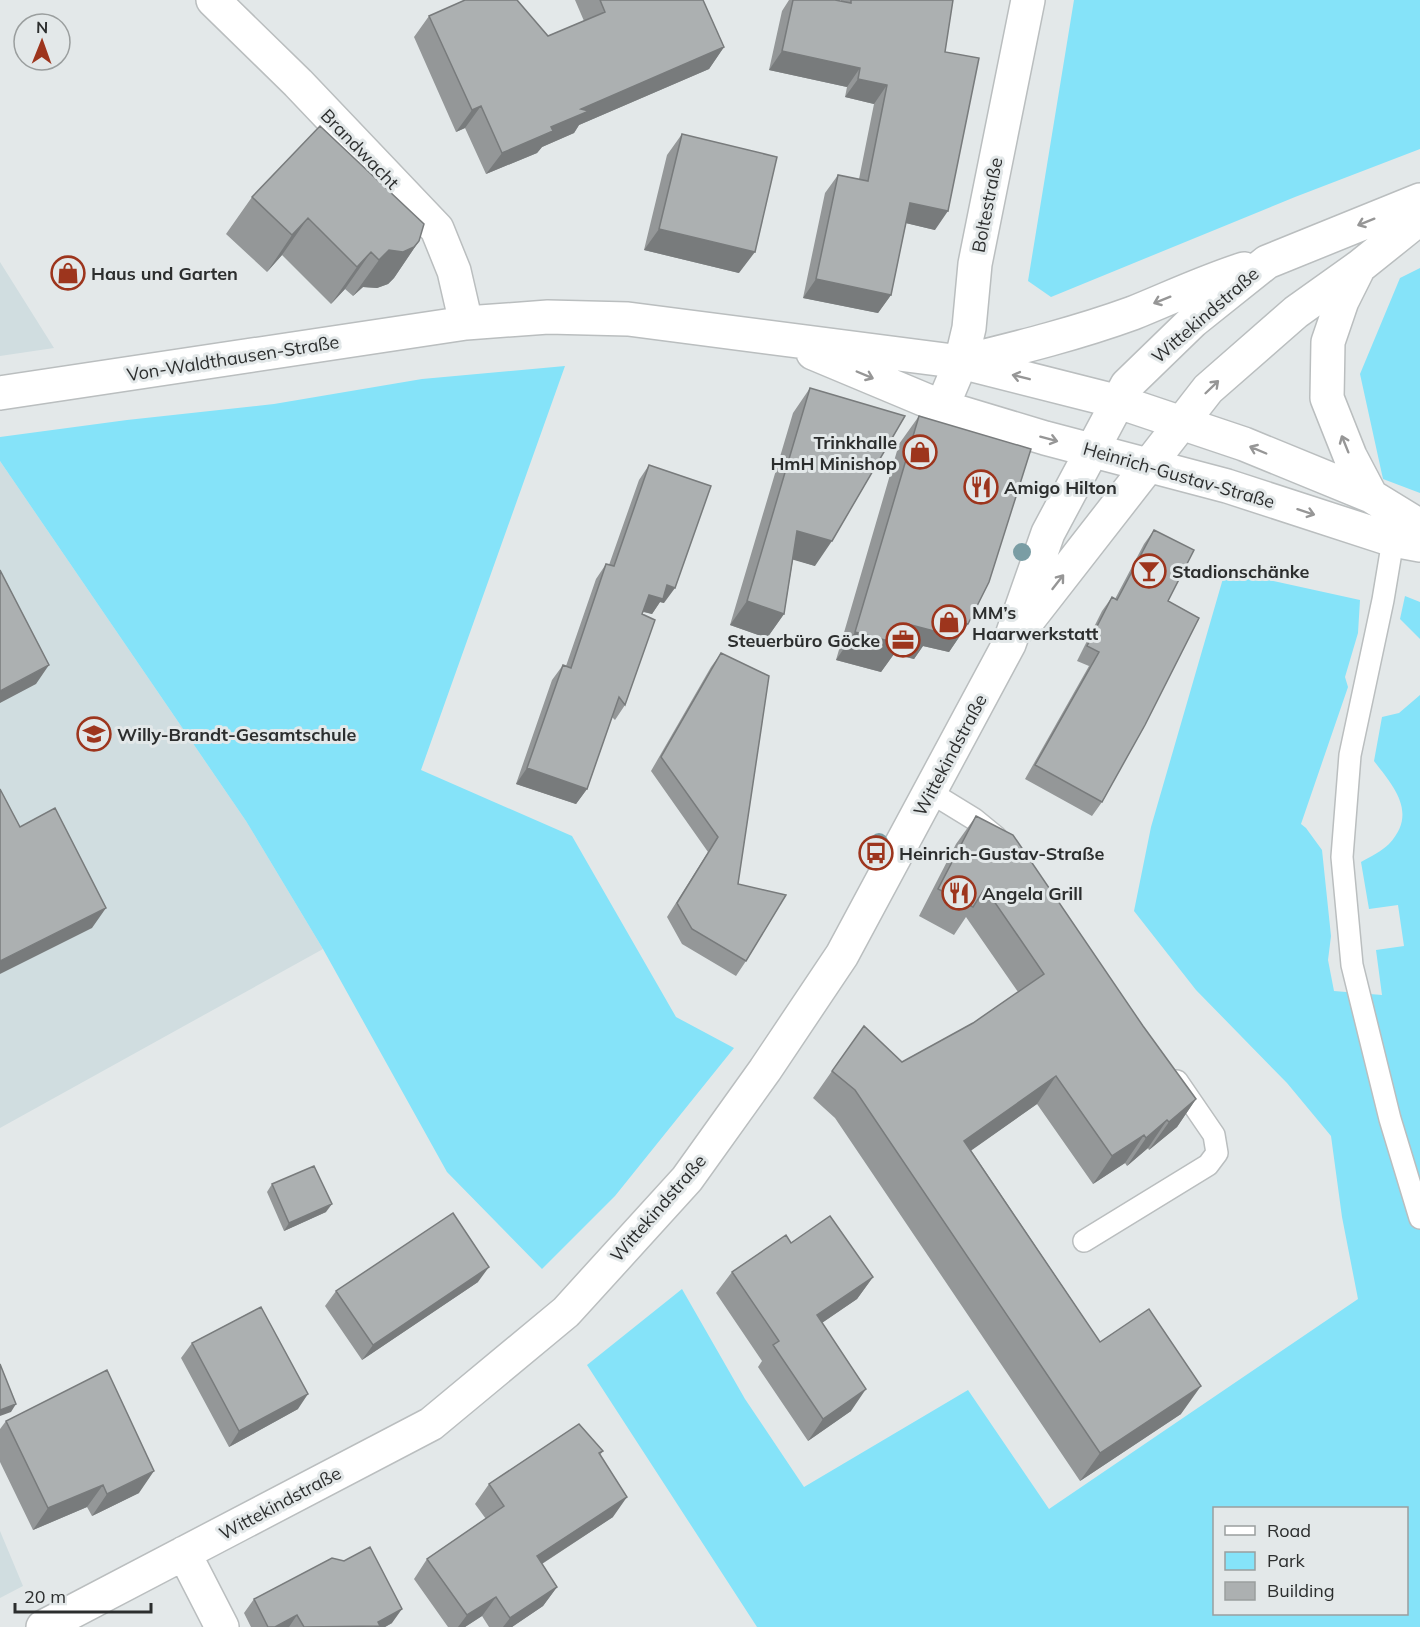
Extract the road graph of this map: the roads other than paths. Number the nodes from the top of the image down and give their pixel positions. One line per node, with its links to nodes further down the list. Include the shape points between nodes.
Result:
1 (213, 0): 7 (street, Brandwacht, via 437,229 454,271)
2 (1028, 0): 9 (street, Boltestraße, via 975,264 969,328)
3 (1420, 200): 5 (street, Wittekindstraße, one-way to 5)
4 (1420, 218): 6 (street, Wittekindstraße)
5 (1267, 262): 9 (street, Heinrich-Gustav-Straße, one-way to 9, via 1216,278 1132,313 1042,342); 11 (street, Wittekindstraße, via 1193,321 1127,385)
6 (1359, 267): 13 (street, Wittekindstraße, one-way to 6, via 1208,389 1296,312); 16 (street, Wittekindstraße, one-way to 6, via 1327,398 1328,342)
7 (466, 323): 8 (street, Heinrich-Gustav-Straße, via 548,317 628,319); 10 (street, Von-Waldthausen-Straße)
8 (772, 336): 9 (street, Heinrich-Gustav-Straße); 12 (street, Heinrich-Gustav-Straße, one-way to 12)
9 (961, 362): 11 (street, Heinrich-Gustav-Straße, one-way to 9); 12 (street, Boltestraße)
10 (0, 393)
11 (1119, 402): 13 (street, Heinrich-Gustav-Straße); 14 (street, Wittekindstraße)
12 (942, 407): 14 (street, Heinrich-Gustav-Straße, one-way to 14)
13 (1182, 423): 15 (street, Wittekindstraße); 16 (street, Heinrich-Gustav-Straße, one-way to 13)
14 (1092, 450): 15 (street, Heinrich-Gustav-Straße); 18 (street, Wittekindstraße, via 1048,533)
15 (1149, 465): 17 (street, Heinrich-Gustav-Straße, one-way to 17); 18 (street, Wittekindstraße, one-way to 15)
16 (1371, 496): 17 (street, Heinrich-Gustav-Straße)
17 (1411, 537): 22 (lane, via 1383,600 1350,755 1342,857 1352,965 1390,1119)
18 (1009, 644): 19 (street, Wittekindstraße)
19 (930, 792): 20 (lane, via 974,819); 24 (street, Wittekindstraße, via 842,956 765,1070 687,1179 566,1312 431,1424)
20 (1009, 849)
21 (1168, 1068): 23 (lane, via 1214,1135 1217,1154 1208,1165)
22 (1420, 1218)
23 (1084, 1241)
24 (184, 1553): 25 (street, Wittekindstraße); 26 (street)
25 (44, 1627)
26 (222, 1627)

